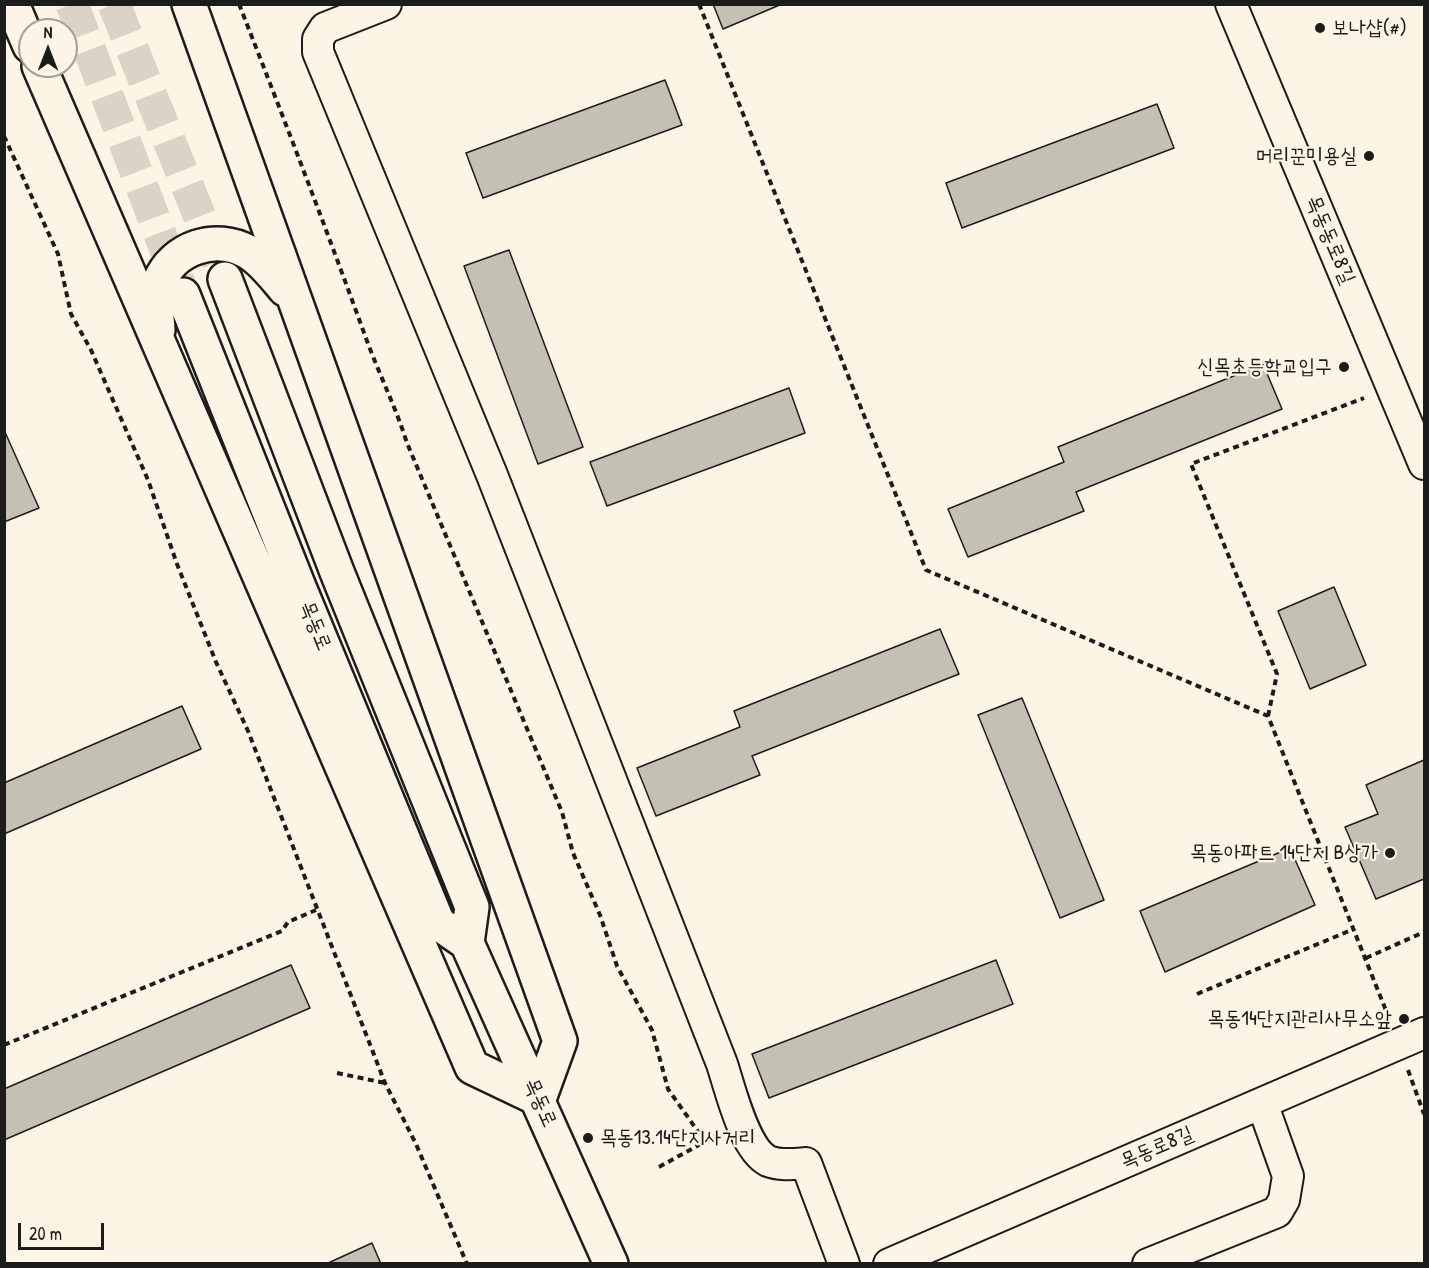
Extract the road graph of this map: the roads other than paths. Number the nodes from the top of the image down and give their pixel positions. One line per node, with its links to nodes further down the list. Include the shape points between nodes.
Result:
1 (12, 4): 5 (main road)
2 (189, 4): 9 (main road)
3 (386, 4): 17 (street, via 326,28 318,39 318,52 492,475 742,1124 768,1160 786,1165 806,1163)
4 (1231, 4): 11 (street, 목동동로8길, via 1392,387)
5 (18, 18)
6 (44, 78): 10 (main road)
7 (225, 279): 12 (main road, 목동로, via 337,572 472,907)
8 (183, 295): 12 (main road, 목동로, via 438,923)
9 (294, 299): 10 (main road, via 263,264 244,250 221,243 190,249 177,257 159,283); 14 (main road, via 560,1041)
10 (159, 345): 14 (main road, via 472,1067)
11 (1422, 448)
12 (467, 943): 14 (main road, 목동로)
13 (1411, 1038): 15 (street, 목동로8길)
14 (539, 1099): 16 (main road, 목동로)
15 (1262, 1103): 18 (street, 목동로8길); 19 (street, via 1288,1176 1284,1200 1277,1212)
16 (612, 1263)
17 (844, 1263)
18 (888, 1263)
19 (1148, 1263)

